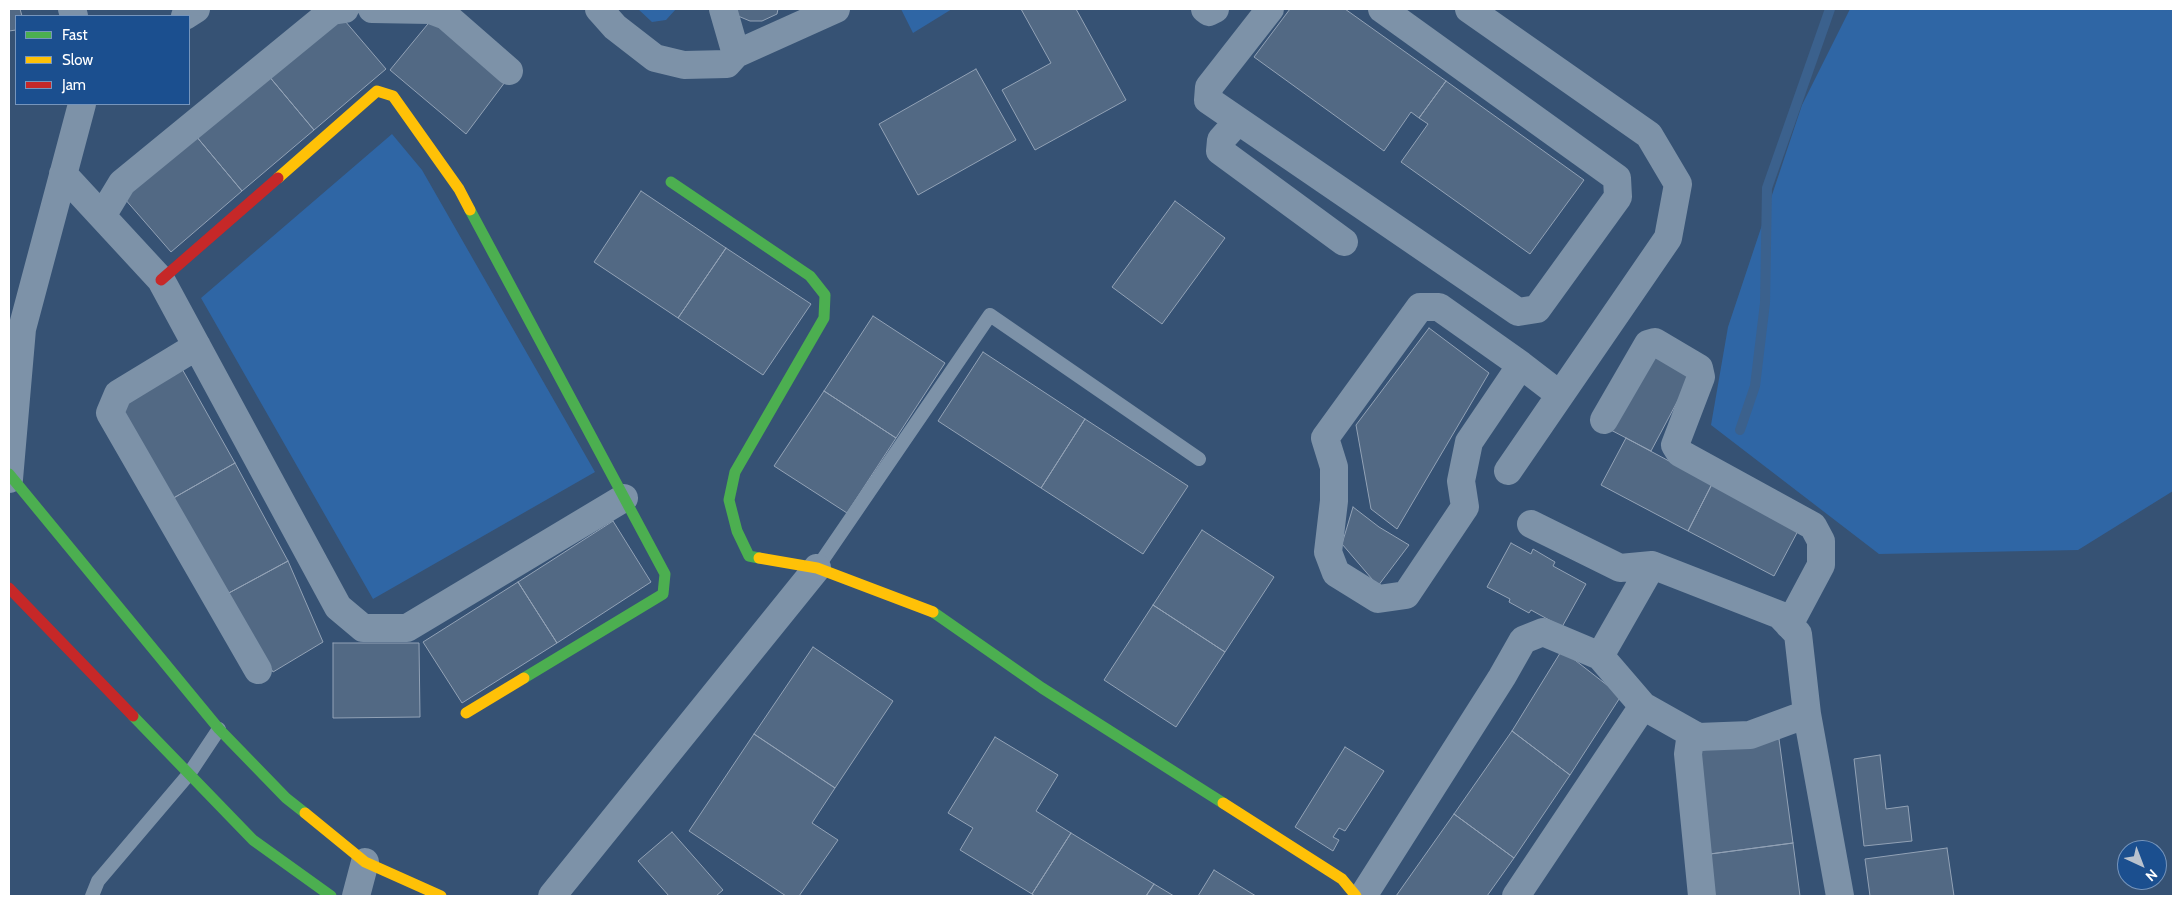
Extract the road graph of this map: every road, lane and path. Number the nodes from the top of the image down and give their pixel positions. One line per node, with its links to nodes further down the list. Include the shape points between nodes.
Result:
1 (344, 9): 17 (street, via 332,11 122,183)
2 (372, 9): 12 (street, via 430,10 446,16)
3 (599, 9): 11 (street, via 615,27 655,58 684,65 727,64)
4 (723, 9): 11 (street)
5 (836, 9): 11 (street)
6 (1204, 9): 7 (street, via 1209,12)
7 (1216, 9)
8 (1270, 9): 14 (street, via 1209,87 1208,100)
9 (1382, 9): 14 (street, via 1617,178 1618,197 1537,310 1518,312)
10 (1470, 9): 22 (street, via 1649,135 1678,184 1668,238)
11 (736, 54)
12 (509, 71)
13 (82, 105): 15 (street)
14 (1238, 121): 18 (street, via 1221,140 1220,151)
15 (63, 174): 17 (street); 26 (street, via 22,329)
16 (671, 182): 30 (street, via 810,276 825,295 824,318 734,472 729,500 737,531 749,556)
17 (102, 216): 19 (street)
18 (1344, 242)
19 (161, 280): 20 (street); 27 (street, via 377,91 393,96 459,189)
20 (197, 346): 27 (street, via 338,607 363,628 407,628); 34 (street, via 118,394 110,412)
21 (1521, 365): 21 (street, via 1439,307 1420,307 1325,438 1334,467 1328,552 1336,572 1378,599 1406,595 1464,507 1461,481 1469,442); 22 (street)
22 (1560, 395): 25 (street)
23 (1604, 420): 32 (street, via 1648,344 1655,342 1699,368 1701,377 1675,445 1680,453 1813,526 1821,541 1821,565)
24 (1199, 459): 30 (lane, via 990,315)
25 (1508, 471)
26 (9, 476): 38 (street)
27 (624, 498): 36 (street, via 665,574 663,594)
28 (1531, 524): 29 (street, via 1620,568)
29 (1652, 565): 32 (street, via 1780,615); 33 (street)
30 (817, 568): 46 (street); 47 (street, via 935,613 1042,688 1342,879)
31 (9, 588): 40 (street)
32 (1789, 624): 37 (street, via 1798,634)
33 (1600, 656): 35 (street); 48 (street, via 1544,632 1523,640)
34 (258, 670)
35 (1643, 706): 39 (street); 49 (street)
36 (466, 713)
37 (1807, 714): 39 (street, via 1750,736 1698,737); 51 (street)
38 (219, 729): 40 (lane); 41 (street, via 286,798)
39 (1691, 733): 50 (street, via 1688,754)
40 (189, 774): 42 (lane, via 98,881); 43 (street, via 254,840)
41 (364, 862): 44 (street); 45 (street)
42 (92, 896)
43 (331, 896)
44 (356, 896)
45 (441, 896)
46 (552, 896)
47 (1356, 896)
48 (1363, 896)
49 (1516, 896)
50 (1702, 896)
51 (1840, 896)

